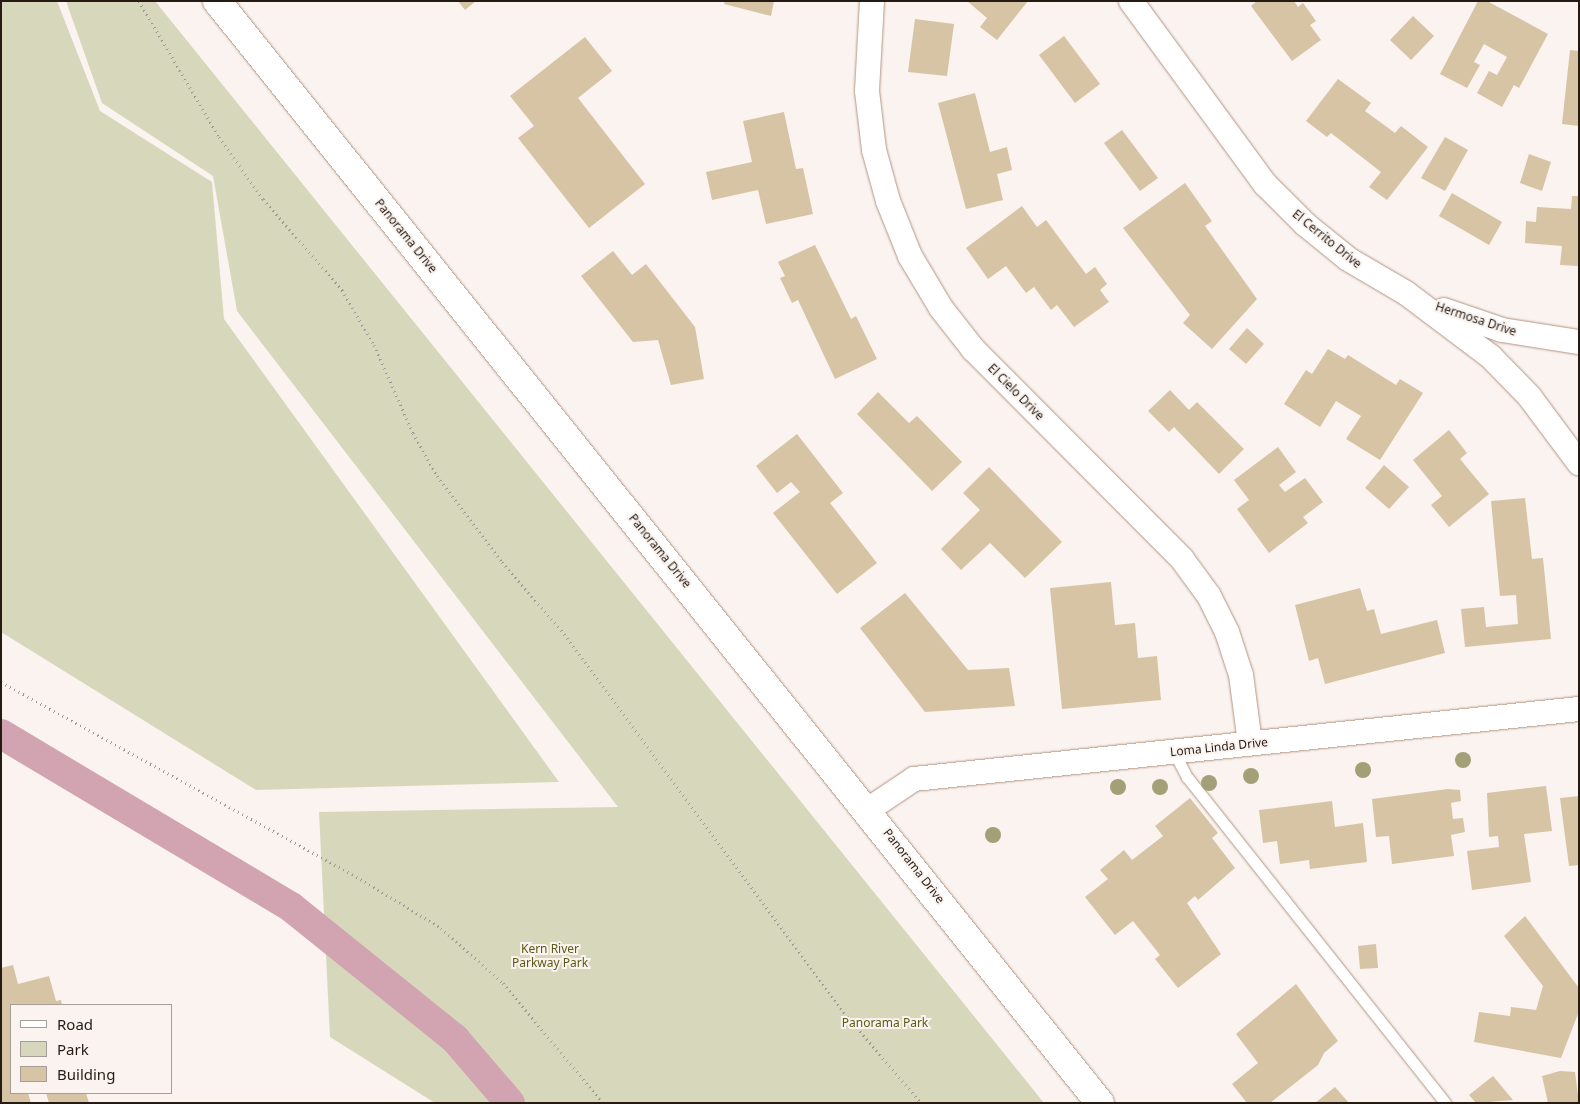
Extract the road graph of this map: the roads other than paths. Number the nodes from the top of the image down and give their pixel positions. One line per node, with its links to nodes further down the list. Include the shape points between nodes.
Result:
1 (217, 1): 10 (main road, Panorama Drive)
2 (872, 1): 8 (street, El Cielo Drive, via 867,91 874,150 888,201 910,256 941,308 973,349 1182,559 1209,596 1227,632 1241,675)
3 (1131, 1): 4 (street, El Cerrito Drive, via 1265,184 1304,224 1348,259)
4 (1406, 293): 5 (street, Hermosa Drive, via 1502,330); 6 (street, El Cerrito Drive, via 1490,356 1529,396)
5 (1579, 342)
6 (1579, 463)
7 (1579, 708): 8 (street, Loma Linda Drive)
8 (1250, 743): 9 (street, Loma Linda Drive)
9 (1174, 752): 10 (street, Loma Linda Drive, via 914,779); 12 (lane, via 1187,777)
10 (869, 809): 11 (main road, Panorama Drive)
11 (1100, 1103)
12 (1445, 1103)

